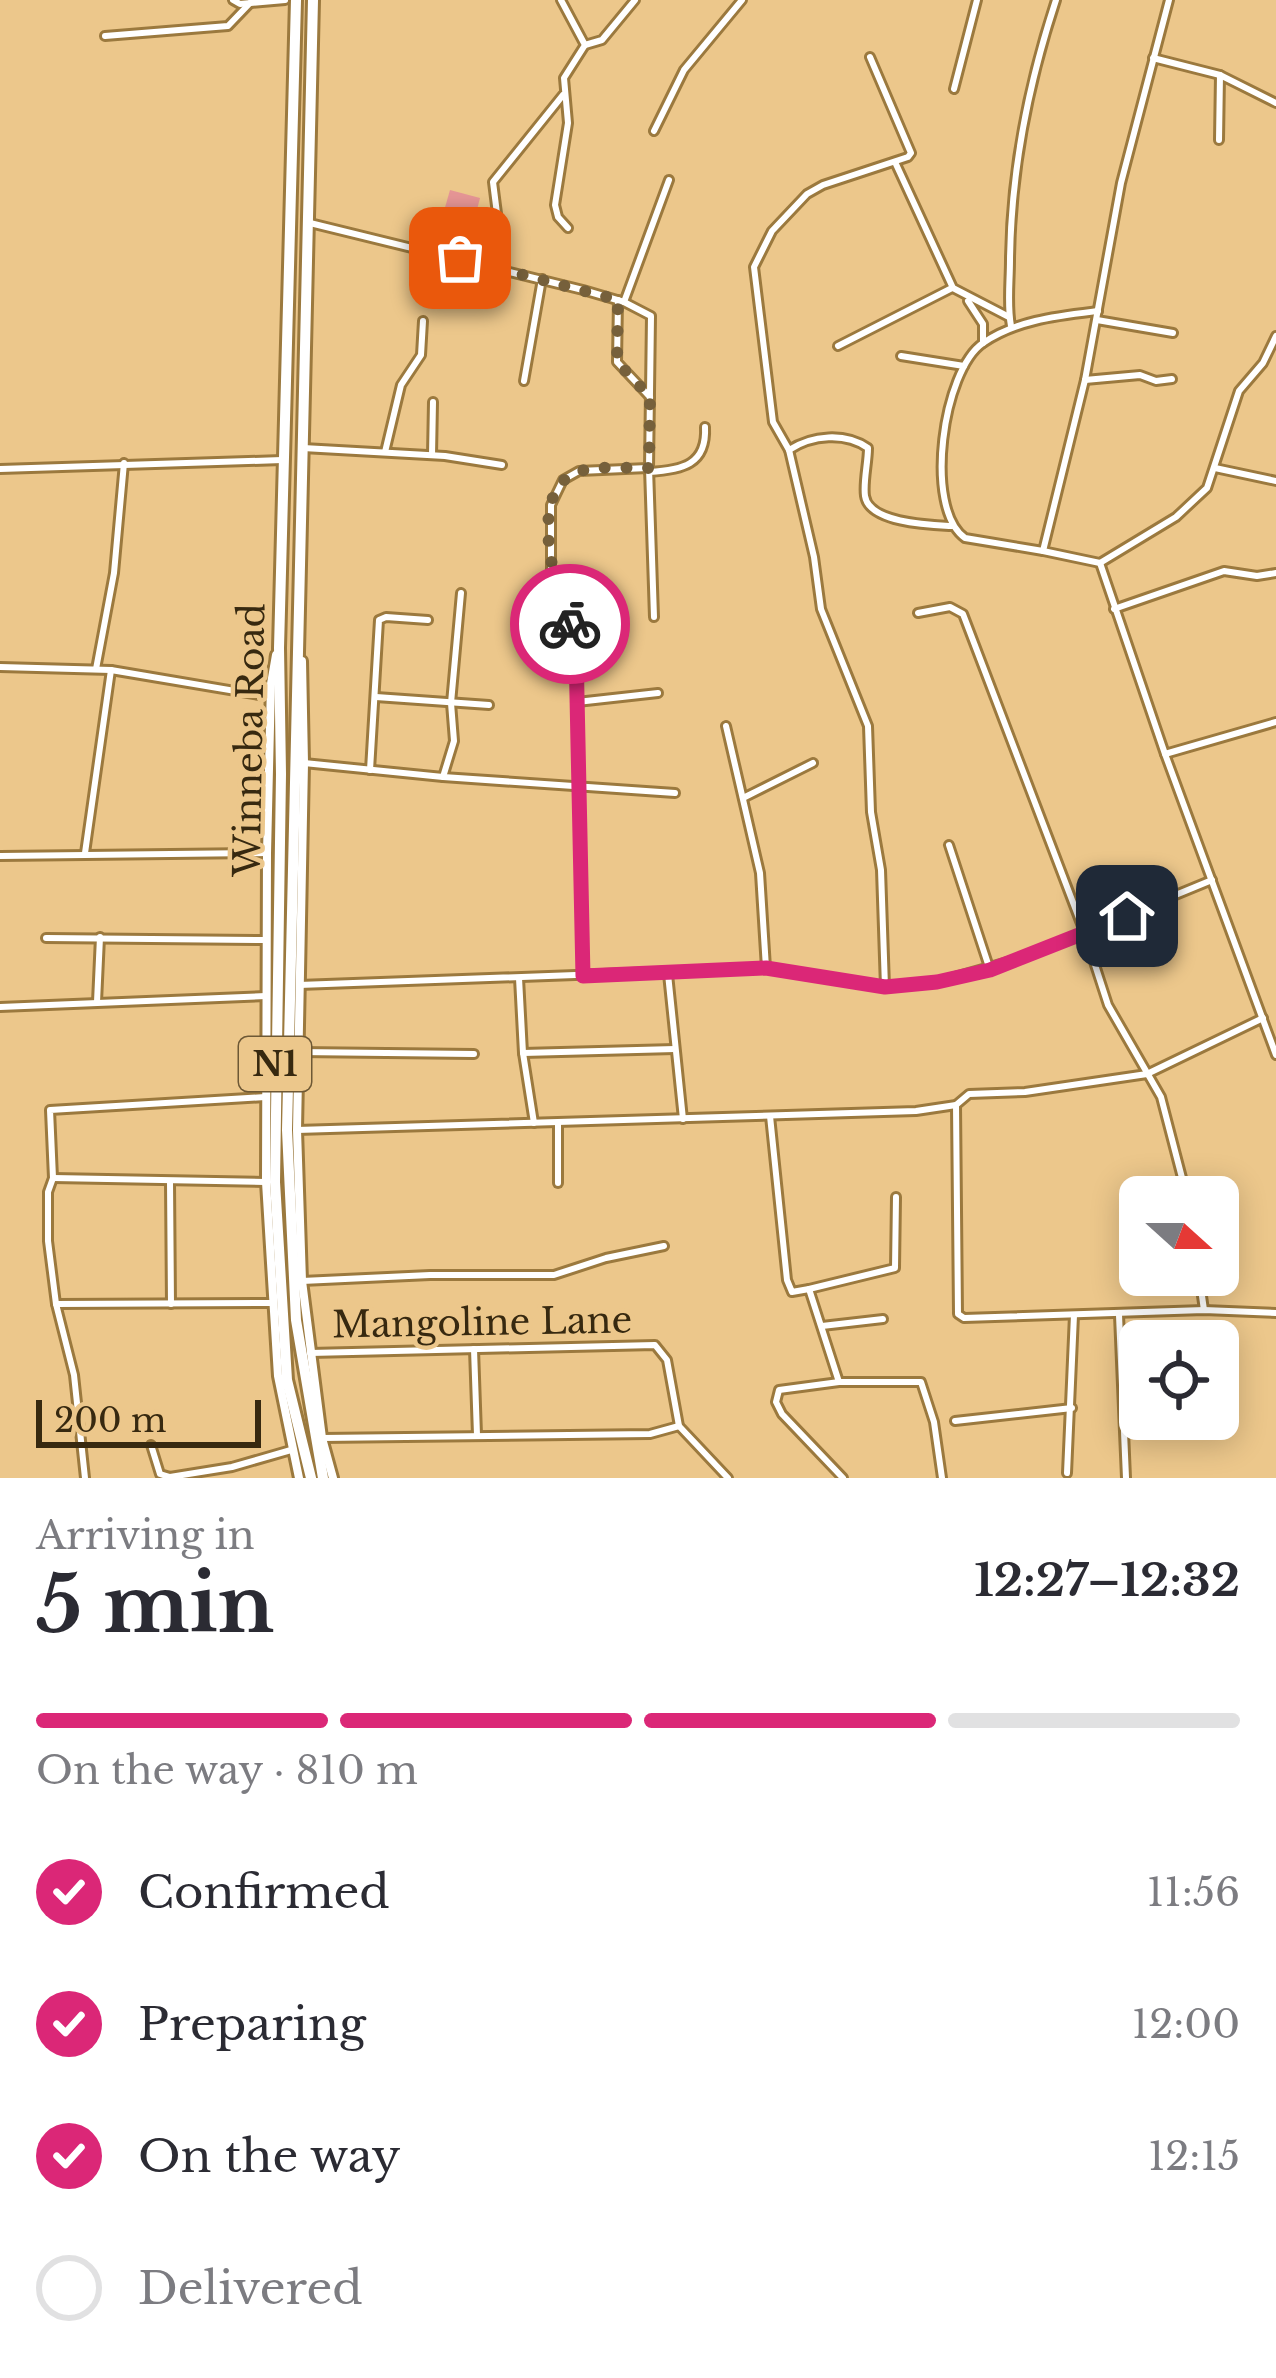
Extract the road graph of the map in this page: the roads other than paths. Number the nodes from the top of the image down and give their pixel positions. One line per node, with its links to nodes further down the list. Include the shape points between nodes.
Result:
1 (233, 0): 11 (street)
2 (285, 0): 11 (street)
3 (296, 0): 40 (highway, Winneba Road / N1)
4 (313, 0): 24 (highway, Winneba Road / N1)
5 (561, 0): 13 (street)
6 (635, 0): 13 (street, via 602,40)
7 (742, 0): 20 (street, via 684,70)
8 (977, 0): 17 (street)
9 (1056, 0): 33 (street, via 1019,143)
10 (1169, 0): 15 (street)
11 (250, 3): 12 (street, via 229,26)
12 (105, 36)
13 (585, 45): 18 (street, via 567,70)
14 (869, 57): 22 (street, via 910,145 908,158)
15 (1153, 58): 16 (street); 31 (street)
16 (1220, 75): 19 (street); 21 (street)
17 (955, 89)
18 (563, 95): 25 (street, via 568,123 555,205); 26 (street, via 493,182)
19 (1276, 104)
20 (654, 130)
21 (1219, 140)
22 (895, 162): 28 (street); 49 (street, via 807,194 772,231 754,267 768,399)
23 (669, 180): 30 (street)
24 (308, 222): 26 (street); 38 (highway, Winneba Road / N1)
25 (568, 228)
26 (504, 269): 27 (street)
27 (542, 279): 30 (street); 44 (street)
28 (953, 288): 29 (street); 37 (street)
29 (966, 298): 33 (street); 36 (street, via 983,325)
30 (621, 301): 45 (street, via 617,362); 45 (street, via 651,316)
31 (1097, 315): 33 (street); 34 (street); 43 (street)
32 (423, 321): 50 (street, via 421,356 401,385)
33 (1010, 321): 36 (street)
34 (1173, 333)
35 (1276, 336): 56 (street, via 1239,391)
36 (982, 343): 41 (street)
37 (838, 346)
38 (307, 356): 40 (highway); 48 (highway, Winneba Road / N1)
39 (901, 356): 41 (street)
40 (288, 360): 52 (highway, Winneba Road / N1)
41 (964, 366): 60 (street, via 941,461)
42 (1172, 379): 43 (street)
43 (1085, 380): 61 (street)
44 (524, 381)
45 (650, 397): 57 (street)
46 (433, 402): 51 (street)
47 (705, 427): 57 (street, via 698,460)
48 (303, 448): 50 (street); 69 (highway, Winneba Road / N1)
49 (789, 449): 60 (street, via 815,436 862,443 873,509); 105 (street, via 821,610 868,726)
50 (385, 452): 51 (street)
51 (432, 455): 54 (street)
52 (286, 460): 53 (street); 70 (highway, Winneba Road / N1)
53 (124, 463): 55 (street); 72 (street)
54 (502, 465)
55 (0, 469): 58 (street)
56 (1215, 469): 59 (street); 62 (street, via 1193,505)
57 (649, 470): 67 (street); 77 (street, via 579,471 555,492 551,576 572,630)
58 (0, 478)
59 (1276, 481)
60 (952, 526): 61 (street, via 965,538)
61 (1043, 551): 62 (street)
62 (1100, 562): 65 (street)
63 (1276, 573): 65 (street, via 1224,572)
64 (461, 593): 78 (street)
65 (1114, 609): 82 (street)
66 (918, 613): 95 (street, via 950,607 963,614)
67 (654, 617)
68 (428, 620): 76 (street, via 380,618)
69 (298, 644): 83 (street); 130 (highway, Winneba Road / N1, via 287,1130)
70 (279, 648): 75 (street); 131 (highway, Winneba Road / N1)
71 (0, 667): 72 (street)
72 (96, 669): 73 (street)
73 (111, 670): 75 (street); 91 (street)
74 (658, 693): 77 (street)
75 (271, 697): 92 (street)
76 (376, 697): 78 (street); 85 (street)
77 (577, 702): 87 (street)
78 (452, 703): 79 (street); 86 (street, via 453,750)
79 (488, 705)
80 (1276, 722): 82 (street)
81 (726, 727): 89 (street)
82 (1165, 754): 94 (street)
83 (304, 763): 85 (street); 104 (street)
84 (813, 763): 89 (street)
85 (370, 770): 86 (street)
86 (443, 778): 87 (street)
87 (581, 787): 88 (street); 103 (street)
88 (675, 793)
89 (743, 798): 99 (street, via 760,873)
90 (949, 845): 100 (street)
91 (85, 853): 92 (street); 93 (street)
92 (266, 853): 98 (street)
93 (0, 856)
94 (1212, 880): 95 (street); 109 (street)
95 (1085, 934): 100 (street); 116 (street, via 1108,1005)
96 (100, 937): 97 (street); 98 (street); 107 (street)
97 (46, 938)
98 (266, 940): 106 (street)
99 (766, 968): 101 (street); 105 (street)
100 (990, 970): 105 (street)
101 (668, 974): 103 (street); 111 (street)
102 (519, 976): 103 (street); 104 (street); 113 (street)
103 (583, 976)
104 (299, 985): 112 (street)
105 (885, 987)
106 (266, 996): 107 (street); 117 (street)
107 (97, 1001): 108 (street)
108 (0, 1006)
109 (1263, 1018): 110 (street); 116 (street)
110 (1272, 1028): 115 (street)
111 (675, 1049): 113 (street); 120 (street)
112 (299, 1052): 114 (street); 123 (street)
113 (523, 1053): 122 (street)
114 (474, 1054)
115 (1276, 1055)
116 (1147, 1073): 118 (street, via 969,1094); 124 (street, via 1161,1096)
117 (265, 1097): 125 (street, via 52,1108); 126 (street)
118 (956, 1105): 119 (street); 142 (street, via 958,1314)
119 (770, 1116): 120 (street); 134 (street, via 787,1280 792,1292)
120 (683, 1119): 121 (street)
121 (558, 1123): 122 (street); 128 (street)
122 (534, 1124): 123 (street)
123 (297, 1130): 130 (street)
124 (1181, 1176)
125 (53, 1178): 127 (street); 137 (street, via 47,1217)
126 (266, 1181): 127 (street); 131 (street)
127 (170, 1182): 138 (street)
128 (558, 1183)
129 (896, 1198): 134 (street, via 895,1268)
130 (296, 1232): 133 (street); 159 (highway, Winneba Road / N1, via 296,1320)
131 (273, 1234): 136 (street); 158 (highway, Winneba Road / N1, via 287,1380)
132 (664, 1246): 133 (street, via 554,1275)
133 (302, 1281): 146 (street)
134 (809, 1289): 144 (street)
135 (1202, 1296): 139 (street)
136 (273, 1303): 138 (street); 154 (street)
137 (56, 1304): 138 (street); 156 (street)
138 (171, 1304)
139 (1204, 1310): 140 (street); 141 (street)
140 (1276, 1312)
141 (1119, 1315): 142 (street); 164 (street)
142 (1074, 1316): 148 (street)
143 (883, 1319): 144 (street)
144 (822, 1326): 147 (street)
145 (474, 1349): 146 (street, Mangoline Lane); 150 (street, Mangoline Lane, via 655,1345 667,1360); 151 (street)
146 (310, 1352): 152 (street)
147 (839, 1382): 162 (street, via 779,1390 776,1402); 163 (street, via 921,1382)
148 (1072, 1408): 149 (street); 155 (street)
149 (955, 1421)
150 (679, 1426): 151 (street, via 650,1434); 161 (street)
151 (477, 1435): 152 (street)
152 (322, 1438): 160 (street)
153 (152, 1445): 154 (street, via 160,1474 170,1477)
154 (291, 1450): 157 (street)
155 (1067, 1473)
156 (85, 1478)
157 (299, 1478)
158 (311, 1478)
159 (323, 1478)
160 (333, 1478)
161 (728, 1478)
162 (842, 1478)
163 (942, 1478)
164 (1126, 1478)

